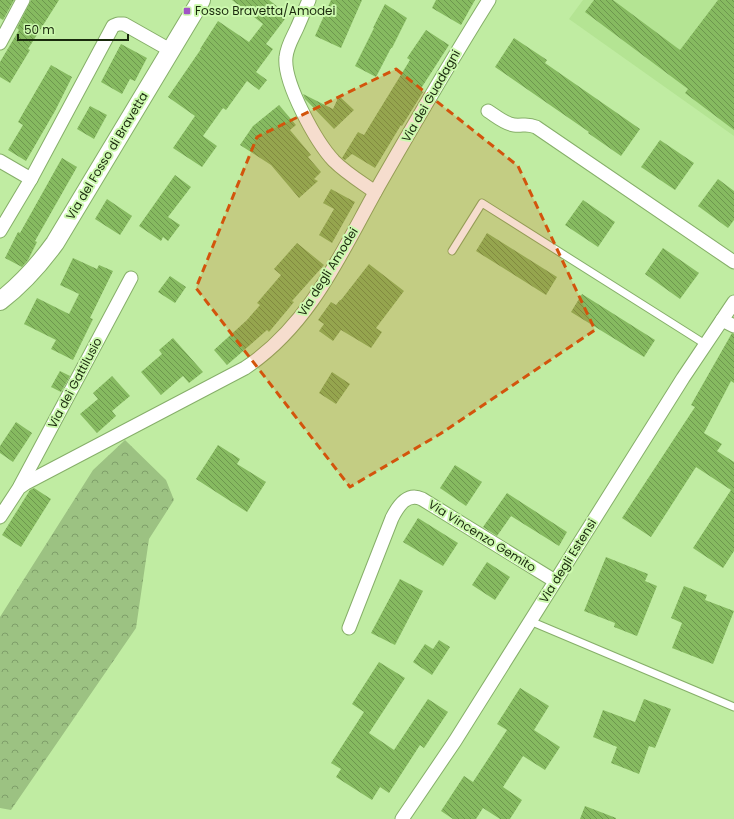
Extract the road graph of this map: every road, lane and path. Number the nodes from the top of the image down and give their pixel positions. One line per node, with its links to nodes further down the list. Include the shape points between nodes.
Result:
1 (23, 0): 5 (street)
2 (201, 0): 6 (main road, Via del Fosso di Bravetta)
3 (309, 0): 10 (street, via 286,54 286,69 292,89 308,122 330,156 340,167)
4 (489, 0): 10 (street, Via dei Guadagni, via 436,84)
5 (0, 43)
6 (170, 50): 9 (street, via 124,24 113,26); 15 (main road, Via del Fosso di Bravetta, via 55,243 25,280)
7 (488, 111): 13 (street, via 510,124 536,127)
8 (0, 161): 9 (street)
9 (31, 179): 11 (street)
10 (375, 192): 20 (street, Via degli Amodei, via 340,259 312,301 266,354 245,368 58,465)
11 (0, 231)
12 (452, 251): 19 (lane, via 482,203)
13 (734, 262)
14 (131, 278): 20 (street, Via dei Gattilusio)
15 (0, 301)
16 (734, 302): 17 (street, Via degli Estensi)
17 (722, 320): 18 (street); 19 (street, Via degli Estensi)
18 (734, 326)
19 (705, 344): 22 (street, Via degli Estensi)
20 (19, 488): 21 (street, Via degli Amodei)
21 (0, 517)
22 (555, 581): 23 (street, Via degli Estensi); 24 (street, Via Vincenzo Gemito, via 419,497 412,497 400,504 392,518)
23 (530, 621): 25 (lane); 26 (street, Via degli Estensi, via 455,741)
24 (349, 628)
25 (734, 707)
26 (402, 819)

